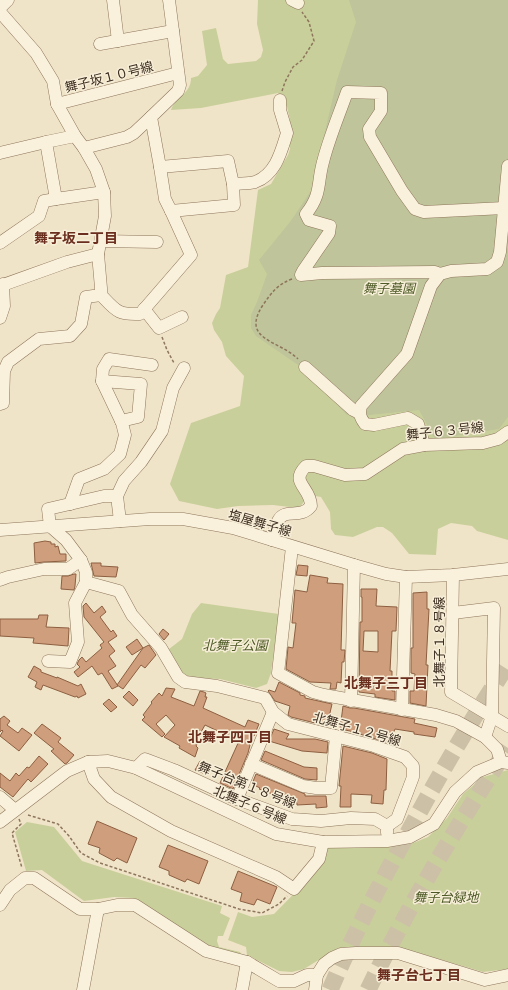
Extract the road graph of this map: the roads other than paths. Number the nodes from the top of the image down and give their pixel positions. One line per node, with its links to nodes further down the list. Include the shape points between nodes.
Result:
1 (8, 0): 4 (street)
2 (113, 0): 7 (street)
3 (169, 0): 6 (street)
4 (0, 8)
5 (0, 12): 11 (street, via 36,53 53,81)
6 (173, 31): 7 (street); 9 (street)
7 (118, 40): 8 (street)
8 (100, 44)
9 (178, 73): 11 (street, 舞子坂１０号線); 12 (street, via 178,91)
10 (280, 100): 19 (street, via 280,110 288,133 274,167 265,177 254,182)
11 (57, 104): 13 (street, 舞子坂１０号線)
12 (151, 117): 15 (street, via 127,137); 18 (street)
13 (75, 136): 14 (street); 15 (street, 舞子坂１０号線)
14 (46, 142): 16 (street); 21 (street)
15 (84, 148): 20 (street, 舞子坂１０号線, via 96,169)
16 (0, 153)
17 (508, 166): 22 (street)
18 (160, 167): 19 (street, via 228,161); 23 (street, via 164,200)
19 (233, 184): 23 (street, via 234,204)
20 (104, 192): 21 (street); 24 (street, 舞子坂１０号線, via 105,216)
21 (50, 200): 26 (street, via 39,216)
22 (504, 208): 28 (street, via 497,262 487,269); 28 (street, via 424,212 415,209 370,137 369,130 381,110 381,92 348,92 322,162 319,192 306,214 309,220 330,226 329,233 301,275 435,272)
23 (171, 211): 31 (street, via 191,255)
24 (101, 242): 25 (street); 27 (street, 舞子坂１０号線)
25 (157, 242)
26 (0, 243)
27 (98, 254): 29 (street); 30 (street, 舞子坂１０号線)
28 (440, 274): 39 (street, via 431,286 407,354 361,406)
29 (2, 285): 33 (street, via 4,306)
30 (101, 295): 31 (street, via 125,315 140,314); 38 (street, via 86,297 81,324 70,336 39,339 8,362 4,371)
31 (144, 310): 32 (street, via 159,328)
32 (182, 317)
33 (0, 318)
34 (152, 365): 37 (street, via 110,359 103,369)
35 (305, 367): 39 (street)
36 (182, 370): 43 (street, via 173,388 162,431 141,462 124,481)
37 (102, 381): 40 (street); 40 (street, via 141,384 138,416)
38 (0, 404)
39 (359, 413): 42 (street, via 365,424 374,425 408,418 418,424)
40 (121, 421): 44 (street, via 125,435 120,454 104,469 79,479)
41 (508, 432): 42 (street, 舞子６３号線, via 498,439 483,443)
42 (424, 445): 48 (street, 舞子６３号線, via 403,449 365,474 345,475 306,466 300,472 299,480 311,498 311,506 301,514 283,515 278,521)
43 (117, 496): 44 (street, via 104,496); 45 (street)
44 (70, 504): 46 (street, via 48,509)
45 (120, 521): 46 (street, 塩屋舞子線); 48 (street, 塩屋舞子線, via 183,519 233,528)
46 (50, 526): 47 (street, 塩屋舞子線); 50 (street, via 66,540)
47 (0, 530)
48 (272, 540): 49 (street, 塩屋舞子線)
49 (292, 547): 51 (street, 塩屋舞子線); 59 (street, via 278,673 313,692)
50 (81, 560): 55 (street, via 68,569 44,569); 56 (street, via 86,572)
51 (354, 565): 54 (street, 塩屋舞子線); 59 (street)
52 (508, 569): 53 (street, 塩屋舞子線)
53 (453, 576): 54 (street, 塩屋舞子線); 57 (street, 北舞子１８号線)
54 (406, 577): 60 (street)
55 (0, 580)
56 (86, 582): 58 (street, via 74,603 78,642 70,662); 61 (street, 北舞子１２号線, via 119,591 132,615 161,648 178,677 185,682 217,686 265,698)
57 (453, 613): 62 (street, 北舞子１８号線, via 451,692); 62 (street, via 494,608)
58 (48, 662)
59 (351, 701): 60 (street)
60 (402, 710): 65 (street, via 456,721)
61 (273, 712): 64 (street, 北舞子１２号線, via 288,724); 68 (street)
62 (492, 716): 63 (street, 北舞子１８号線); 65 (street)
63 (508, 726)
64 (336, 736): 68 (street, via 332,788 303,786); 74 (street, 北舞子１２号線, via 405,757 413,766 413,777 397,819)
65 (485, 737): 67 (street)
66 (88, 762): 69 (street, 北舞子６号線, via 108,760); 72 (street, 北舞子６号線, via 67,771); 76 (street, via 94,779 111,797 172,831 276,877 294,889 319,859)
67 (504, 762): 75 (street, 北舞子６号線, via 476,772 455,792 434,824 410,837)
68 (251, 764): 71 (street)
69 (136, 768): 71 (street, 舞子台第１８号線, via 145,758); 76 (street, 北舞子６号線, via 276,834)
70 (0, 797): 72 (street)
71 (237, 799): 74 (street, 舞子台第１８号線, via 292,819 375,819)
72 (15, 810): 73 (street, 北舞子６号線)
73 (0, 822)
74 (387, 826): 75 (street)
75 (387, 840): 76 (street, 北舞子６号線)
76 (323, 842)
77 (0, 905): 78 (street, via 10,890 25,878 34,878 80,909)
78 (98, 909): 79 (street, via 135,905 206,951); 82 (street)
79 (247, 962): 80 (street, via 280,981 294,981 307,975); 83 (street)
80 (318, 975): 81 (street, via 324,964 332,958 341,954 356,953 398,953 485,980); 84 (street)
81 (508, 975)
82 (84, 990)
83 (242, 990)
84 (315, 990)

